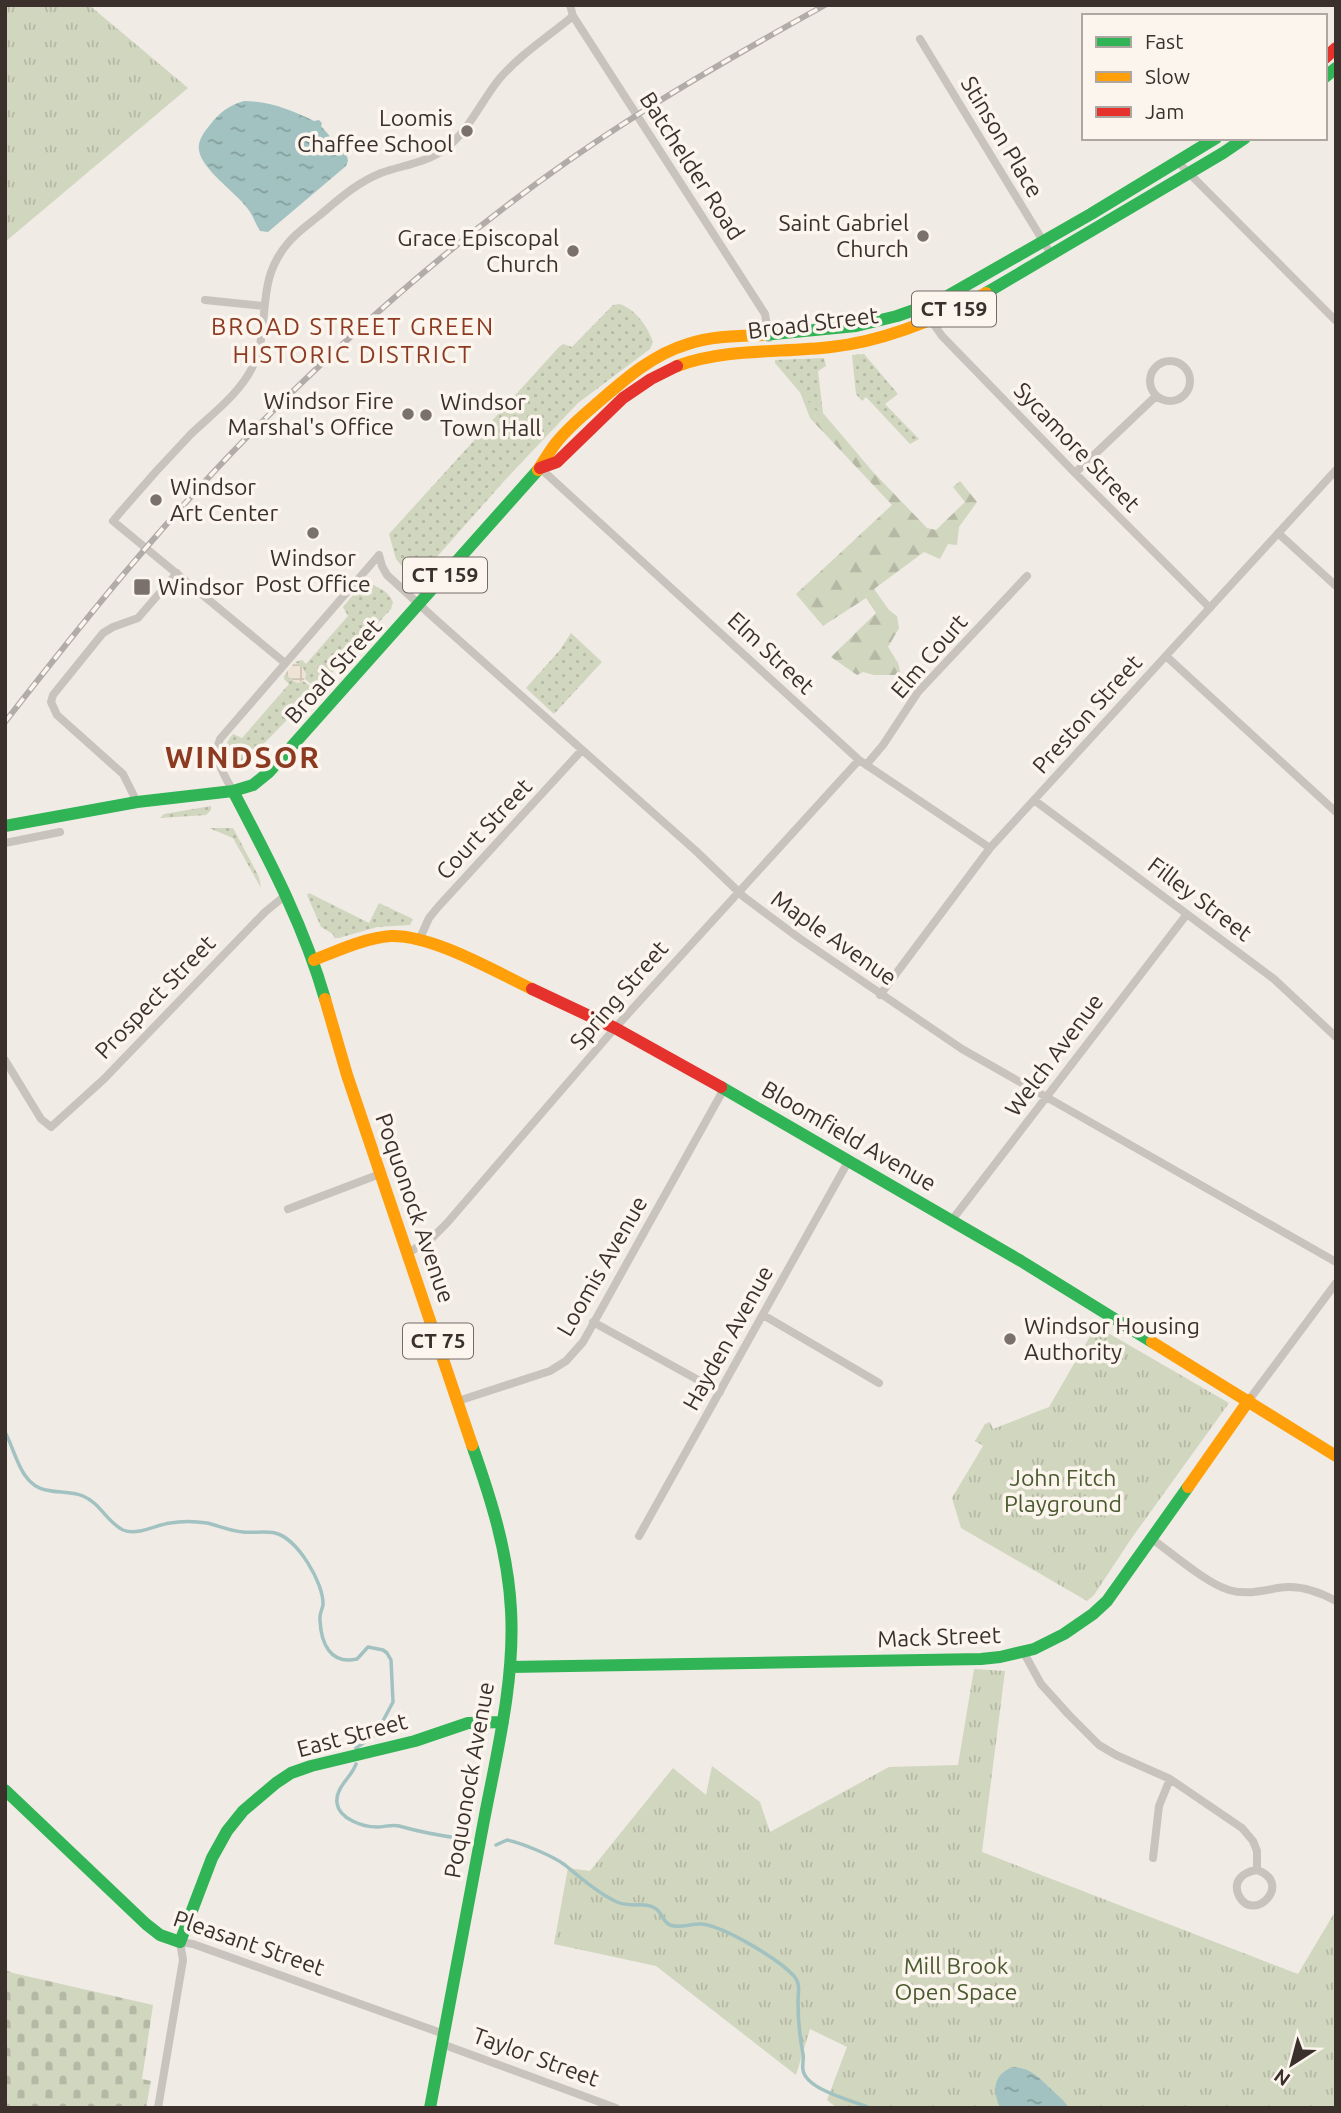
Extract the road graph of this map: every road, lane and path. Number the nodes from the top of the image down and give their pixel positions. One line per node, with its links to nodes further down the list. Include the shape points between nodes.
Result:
1 (570, 5): 2 (street, Batchelder Road)
2 (573, 16): 11 (street, via 501,77 465,130 447,147 363,181 296,234 274,264); 15 (street, Batchelder Road, via 765,314)
3 (919, 40): 8 (street, Stinson Place)
4 (1213, 140): 6 (main road, Broad Street / CT 159)
5 (1242, 140): 7 (main road, Broad Street / CT 159)
6 (1178, 162): 7 (street); 8 (main road, Broad Street / CT 159)
7 (1188, 173): 9 (main road, Broad Street / CT 159); 14 (street)
8 (1043, 242): 9 (street, Stinson Place); 12 (main road, Broad Street / CT 159)
9 (1051, 254): 13 (main road, Broad Street / CT 159)
10 (205, 300): 11 (street)
11 (263, 306): 27 (street, via 258,351 247,376 113,521)
12 (925, 307): 13 (street, Sycamore Street); 15 (main road, Broad Street / CT 159, via 872,323)
13 (931, 320): 16 (main road, Broad Street / CT 159, via 860,342); 24 (street, Sycamore Street)
14 (1336, 321)
15 (770, 335): 16 (street, Batchelder Road); 17 (main road, Broad Street / CT 159, via 714,339)
16 (768, 352): 18 (main road, Broad Street / CT 159, via 696,359)
17 (666, 354): 18 (main road); 19 (main road, Broad Street / CT 159)
18 (673, 367): 20 (main road, Broad Street / CT 159)
19 (624, 379): 20 (main road); 22 (main road, Broad Street / CT 159, via 547,452)
20 (635, 390): 22 (main road, Broad Street / CT 159, via 557,462)
21 (1156, 396): 21 (street, via 1167,401 1184,396 1190,384 1184,367 1172,361 1153,369 1150,383); 24 (street)
22 (540, 468): 30 (main road, Broad Street / CT 159); 35 (street, Elm Street)
23 (1336, 470): 25 (street, Preston Street)
24 (1075, 473): 31 (street, Sycamore Street)
25 (1278, 533): 29 (street); 31 (street, Preston Street)
26 (379, 555): 30 (street, Maple Avenue, via 387,575); 33 (street, Broad Street)
27 (177, 573): 33 (street); 38 (street, via 138,618 103,633 51,702 57,715 127,778)
28 (1027, 576): 35 (street, Elm Court, via 918,692 883,745)
29 (1336, 586)
30 (420, 604): 34 (street, Maple Avenue); 36 (main road, Broad Street / CT 159, via 265,776)
31 (1210, 608): 32 (street, Preston Street)
32 (1166, 656): 37 (street, Preston Street); 39 (street)
33 (285, 663): 36 (street, Broad Street, via 218,743 219,761)
34 (582, 750): 44 (street, Maple Avenue); 47 (street, Court Street, via 432,914)
35 (862, 762): 43 (street, Elm Street); 44 (street, Spring Street)
36 (233, 790): 38 (main road, CT 159); 45 (main road, Poquonock Avenue / CT 75)
37 (1034, 800): 43 (street, Preston Street); 46 (street, Filley Street)
38 (137, 802): 40 (main road, CT 159)
39 (1336, 812)
40 (5, 826)
41 (60, 832): 42 (street)
42 (5, 843)
43 (990, 848): 49 (street, Preston Street)
44 (738, 891): 49 (street, Maple Avenue); 50 (street, Spring Street)
45 (287, 894): 48 (main road, Poquonock Avenue / CT 75); 52 (street, Prospect Street, via 51,1127 41,1119)
46 (1186, 914): 51 (street, Filley Street, via 1274,979); 54 (street, Welch Avenue)
47 (420, 938): 48 (main road, Bloomfield Avenue, via 380,937); 50 (main road, Bloomfield Avenue)
48 (314, 960): 56 (main road, Poquonock Avenue / CT 75)
49 (880, 995): 54 (street, Maple Avenue)
50 (615, 1028): 53 (main road, Bloomfield Avenue); 59 (street, Spring Street, via 447,1223)
51 (1336, 1037)
52 (5, 1060)
53 (724, 1087): 55 (main road, Bloomfield Avenue); 63 (street, Loomis Avenue)
54 (1046, 1097): 58 (street, Welch Avenue); 60 (street, Maple Avenue)
55 (849, 1160): 58 (main road, Bloomfield Avenue); 62 (street, Hayden Avenue)
56 (380, 1174): 57 (street); 59 (main road, Poquonock Avenue / CT 75)
57 (288, 1209)
58 (952, 1220): 66 (main road, Bloomfield Avenue)
59 (408, 1253): 67 (main road, Poquonock Avenue / CT 75)
60 (1336, 1262)
61 (1336, 1283): 66 (street)
62 (763, 1315): 64 (street); 65 (street, Hayden Avenue)
63 (593, 1322): 65 (street); 67 (street, Loomis Avenue, via 574,1353 550,1371)
64 (879, 1382)
65 (720, 1392): 69 (street, Hayden Avenue)
66 (1249, 1400): 68 (main road, Bloomfield Avenue); 70 (main road, Mack Street)
67 (458, 1401): 73 (main road, Poquonock Avenue / CT 75, via 495,1512 506,1562)
68 (1336, 1456)
69 (639, 1536)
70 (1152, 1539): 71 (street, via 1230,1590 1307,1588); 72 (main road, Mack Street, via 1089,1618 1067,1634)
71 (1336, 1601)
72 (1024, 1653): 73 (main road, Mack Street, via 981,1659); 75 (street, via 1041,1684 1100,1745)
73 (510, 1667): 74 (main road, Poquonock Avenue / CT 75)
74 (503, 1722): 79 (main road, East Street, via 468,1723 311,1766 276,1783 227,1831); 80 (main road, Poquonock Avenue / CT 75)
75 (1170, 1779): 77 (street, via 1158,1806); 78 (street, via 1242,1828 1257,1852)
76 (5, 1790): 79 (main road, Pleasant Street, via 146,1924)
77 (1153, 1858)
78 (1257, 1870): 78 (street, via 1248,1871 1237,1884 1237,1892 1248,1904 1262,1903 1272,1891 1270,1879)
79 (180, 1942): 80 (street, Pleasant Street); 81 (street, East Street, via 183,1960)
80 (443, 2039): 82 (main road, Poquonock Avenue / CT 75); 83 (street, Taylor Street)
81 (158, 2108)
82 (430, 2108)
83 (616, 2108)

